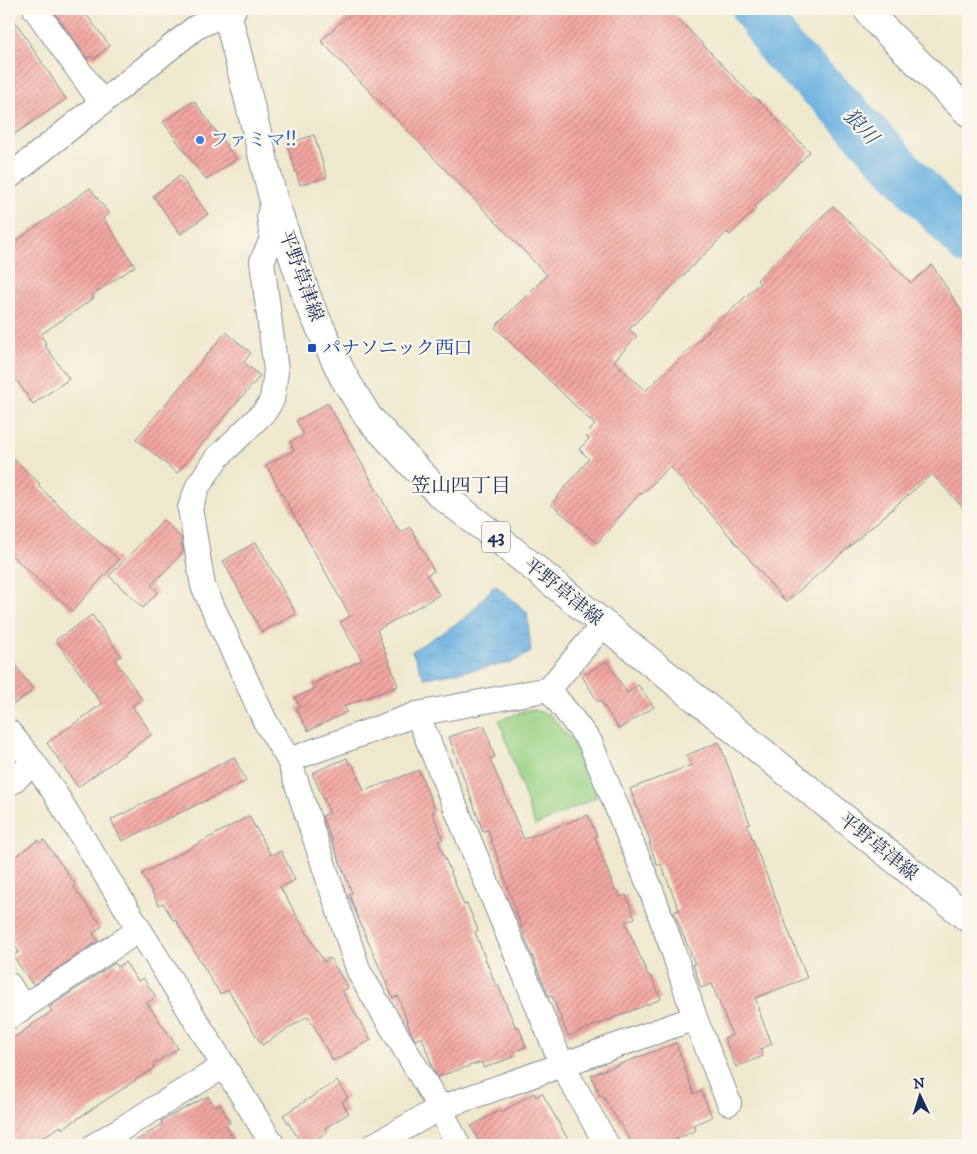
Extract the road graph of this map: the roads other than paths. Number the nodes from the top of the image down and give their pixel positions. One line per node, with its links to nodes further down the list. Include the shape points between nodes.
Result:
1 (35, 9): 4 (street)
2 (867, 9): 5 (main road)
3 (229, 10): 4 (street, via 195,28); 7 (main road, 平野草津線 / 43)
4 (102, 103): 6 (street)
5 (968, 112)
6 (9, 177)
7 (273, 198): 8 (main road, 平野草津線 / 43, via 310,306 343,376 368,417 440,494); 12 (street, via 269,215 272,239 262,261 276,371 272,400 216,459 198,486 190,508 203,586 265,720)
8 (603, 625): 9 (street); 15 (main road, 平野草津線 / 43)
9 (548, 689): 10 (street); 19 (street, via 590,742 651,890)
10 (417, 714): 12 (street); 20 (street)
11 (9, 732): 13 (street)
12 (289, 760): 23 (street, via 359,972)
13 (34, 763): 14 (street); 16 (street)
14 (9, 784)
15 (968, 918)
16 (140, 930): 18 (street); 21 (street)
17 (9, 985): 18 (street)
18 (16, 1012)
19 (695, 1018): 20 (street); 22 (street)
20 (562, 1065): 23 (street); 28 (street)
21 (224, 1066): 24 (street); 25 (street)
22 (729, 1104)
23 (440, 1108): 26 (street); 27 (street)
24 (95, 1145)
25 (273, 1145)
26 (374, 1145)
27 (458, 1145)
28 (606, 1145)

